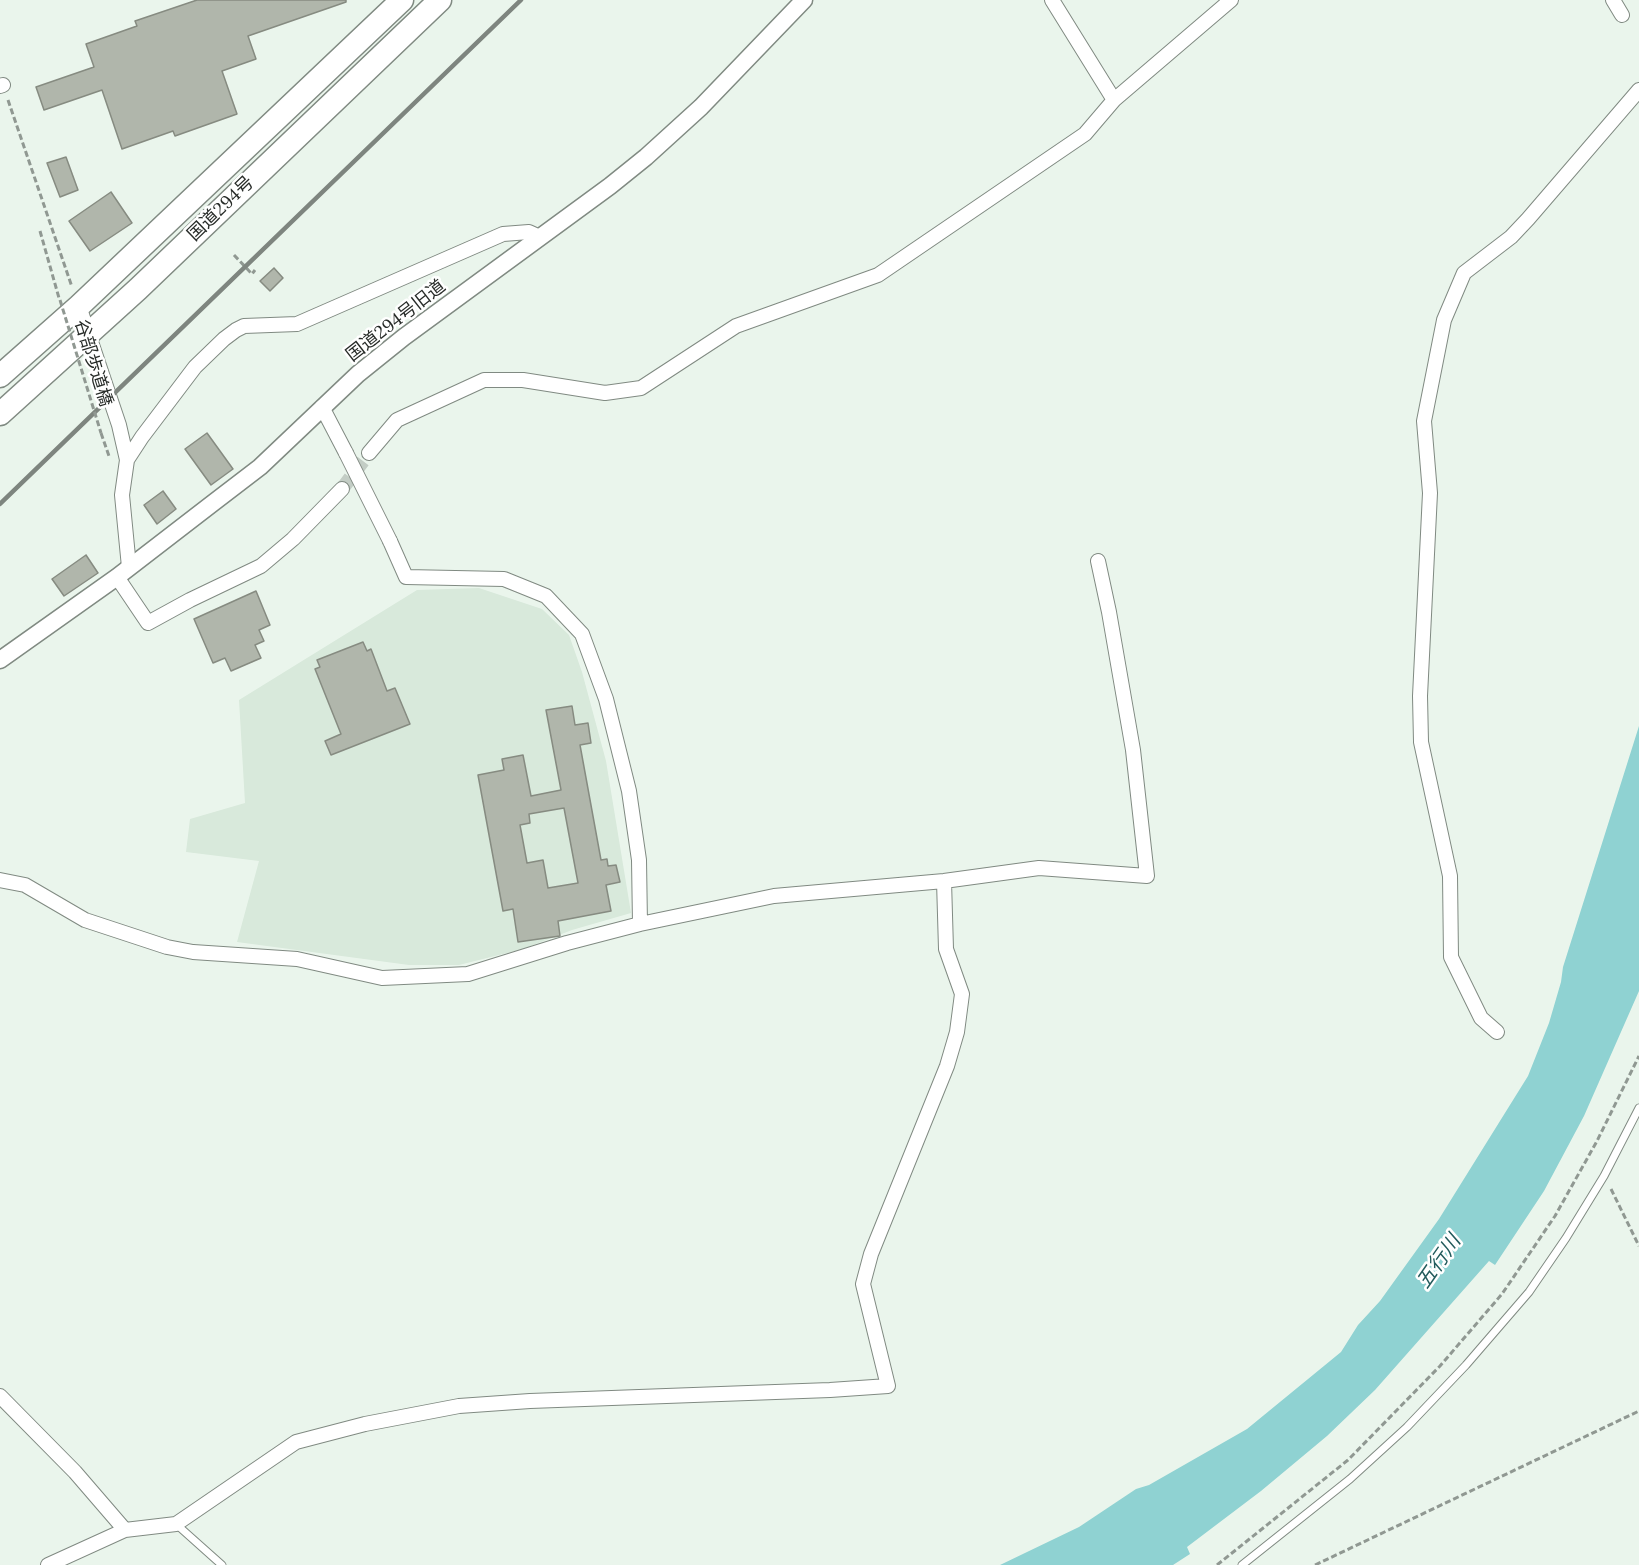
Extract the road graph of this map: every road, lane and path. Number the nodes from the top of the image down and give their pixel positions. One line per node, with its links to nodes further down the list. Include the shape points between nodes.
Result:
1 (402, 0): 15 (highway, 国道294号)
2 (440, 0): 16 (highway, 国道294号)
3 (804, 0): 12 (street, 国道294号旧道, via 646,157)
4 (1052, 0): 10 (street)
5 (1231, 0): 10 (street)
6 (1613, 0): 7 (street)
7 (1622, 15)
8 (2, 86): 15 (path)
9 (1639, 90): 30 (street, via 1528,219 1459,280 1444,320 1424,422 1430,493 1421,742 1450,876 1451,957 1481,1018)
10 (1114, 100): 21 (street, via 1085,134 878,275 736,326 641,387 605,393 522,380 484,380 397,420)
11 (40, 231): 15 (path)
12 (540, 237): 18 (street, 国道294号旧道, via 404,337); 22 (street, via 529,232 503,234 297,324 244,326 236,330 178,387)
13 (234, 255): 14 (path, via 252,274)
14 (255, 270)
15 (69, 303): 16 (street); 17 (highway, 国道294号); 20 (path, 谷部歩道橋, bridge)
16 (88, 336): 19 (highway, 国道294号); 22 (street)
17 (0, 376)
18 (322, 407): 25 (street, 国道294号旧道, via 260,467); 29 (street, bridge, via 406,577 504,579 546,596 582,634 606,699 629,790 639,860)
19 (0, 414)
20 (101, 433)
21 (369, 453)
22 (127, 460): 25 (street, via 122,495)
23 (342, 489): 25 (street, via 261,566 148,623)
24 (1098, 561): 28 (street, via 1133,750 1146,876 1039,868)
25 (123, 572): 26 (street, 国道294号旧道)
26 (0, 660)
27 (0, 880): 29 (street, via 25,885 85,920 167,947 297,959 382,978 468,974)
28 (944, 881): 29 (street, via 774,896); 37 (street, via 946,949 962,994 957,1032 862,1284 888,1386 542,1400 447,1408 364,1424 296,1442)
29 (640, 924)
30 (1497, 1032)
31 (1639, 1056): 41 (path, via 1555,1216 1502,1294 1440,1366 1348,1460)
32 (1639, 1108): 33 (lane)
33 (1604, 1176): 34 (path); 42 (lane, via 1529,1292 1466,1365 1350,1479)
34 (1639, 1246)
35 (0, 1396): 38 (street, via 75,1472)
36 (1639, 1411): 43 (path)
37 (176, 1524): 38 (street); 40 (lane)
38 (124, 1530): 39 (street)
39 (48, 1565)
40 (222, 1565)
41 (1217, 1565)
42 (1242, 1565)
43 (1315, 1565)

